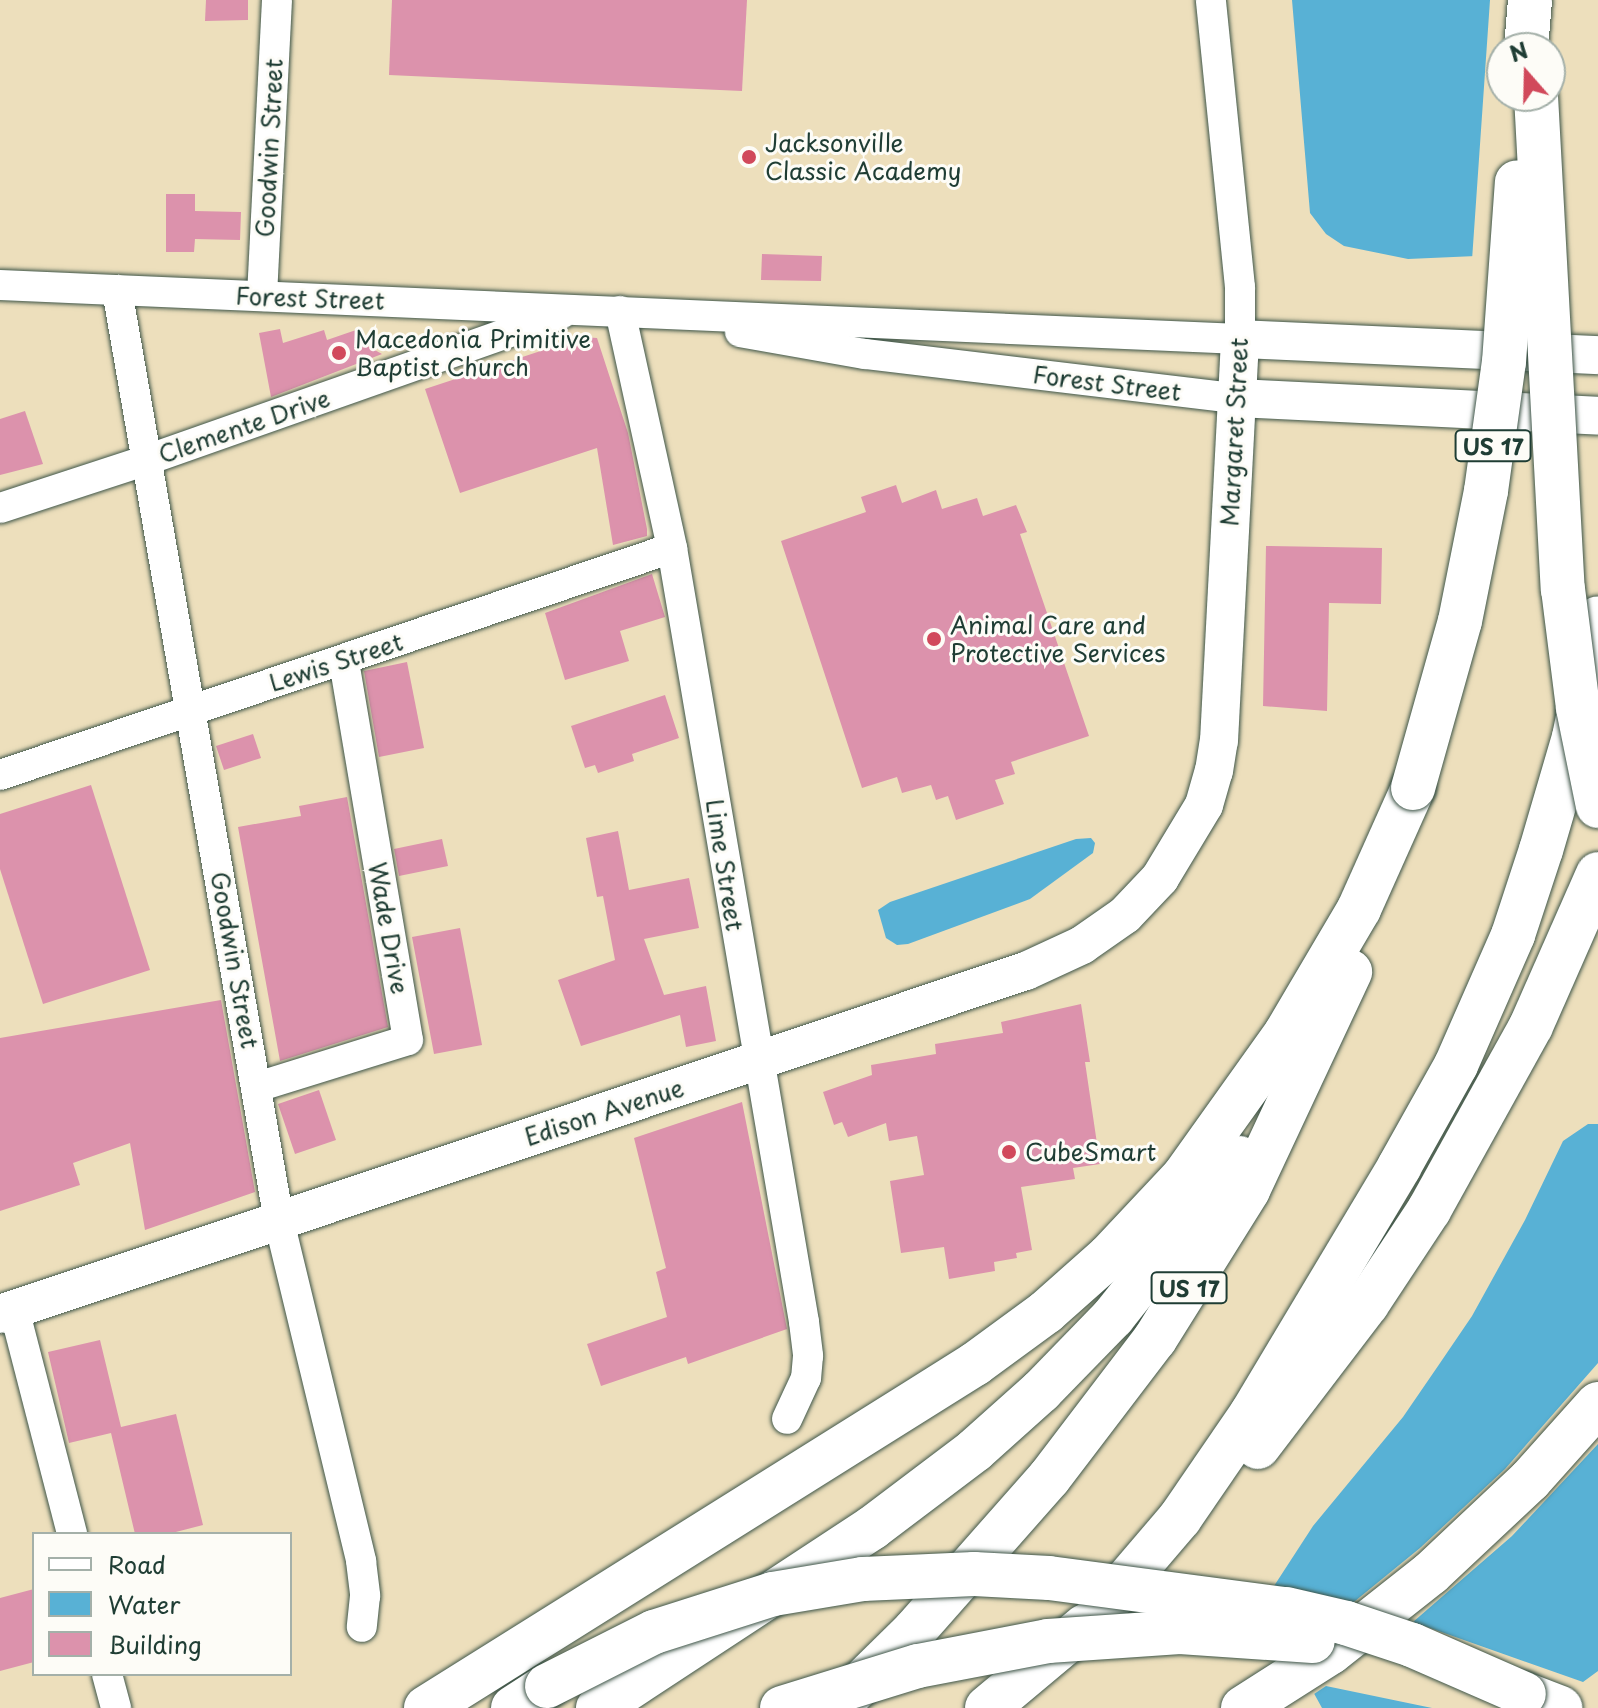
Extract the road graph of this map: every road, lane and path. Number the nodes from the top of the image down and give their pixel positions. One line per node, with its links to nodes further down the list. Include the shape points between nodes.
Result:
1 (277, 0): 10 (street, Goodwin Street)
2 (1211, 0): 13 (street, Margaret Street, via 1240,287)
3 (1530, 0): 4 (highway); 5 (highway)
4 (1527, 32)
5 (1532, 32)
6 (1522, 112): 24 (highway, US 17, bridge, via 1493,451 1460,621)
7 (1537, 112): 25 (highway, bridge, via 1563,589 1576,695)
8 (0, 285): 9 (street, Forest Street)
9 (117, 290): 10 (street, Forest Street); 17 (street, Goodwin Street)
10 (262, 296): 11 (street, Forest Street)
11 (578, 308): 12 (street, Forest Street); 17 (street, Clemente Drive)
12 (620, 311): 13 (street, Forest Street); 15 (street, Forest Street, via 865,354); 19 (street, Lime Street)
13 (1240, 339): 14 (main road, Forest Street); 15 (main road, Margaret Street)
14 (1598, 355)
15 (1236, 398): 16 (main road, Forest Street); 26 (main road, Margaret Street, via 1219,741 1204,805)
16 (1598, 416)
17 (144, 461): 18 (street, Clemente Drive); 22 (street, Goodwin Street)
18 (0, 508)
19 (672, 548): 21 (street, Lewis Street); 29 (street, Lime Street)
20 (1598, 618): 36 (highway, via 1574,737 1541,850 1513,935 1456,1065 1252,1413 1180,1518)
21 (344, 660): 22 (street, Lewis Street); 30 (street, Wade Drive, via 408,1040)
22 (193, 709): 23 (street, Lewis Street); 30 (street, Goodwin Street)
23 (0, 775)
24 (1413, 788): 28 (highway, US 17, via 1371,918); 43 (highway, via 1359,909 1286,1033 1184,1176 1109,1256 1046,1312 975,1364)
25 (1598, 806)
26 (1176, 857): 29 (main road, Edison Avenue, via 1125,915 1068,953)
27 (1598, 874): 36 (highway, via 1506,1074 1397,1261 1250,1456 1182,1534)
28 (1323, 1033): 44 (highway, via 1170,1250 1041,1391 908,1503); 46 (highway, US 17, via 1234,1215 1130,1374 969,1571)
29 (758, 1060): 31 (main road, Edison Avenue); 34 (street, Lime Street, via 808,1356 803,1390)
30 (257, 1087): 31 (street, Goodwin Street)
31 (279, 1221): 32 (main road, Edison Avenue); 37 (street, Goodwin Street, via 357,1540 364,1582)
32 (7, 1311): 35 (street)
33 (1598, 1404): 41 (highway, via 1530,1480 1419,1583 1331,1652)
34 (787, 1419)
35 (71, 1532)
36 (1098, 1614): 47 (highway)
37 (362, 1627)
38 (108, 1676): 42 (street)
39 (530, 1697): 40 (highway, bridge, via 654,1632 773,1594 863,1579 974,1574 1049,1578 1286,1609 1412,1645)
40 (1542, 1701): 45 (highway, bridge, via 1441,1667 1355,1647 1180,1632 1005,1647 876,1677)
41 (1245, 1707)
42 (116, 1708)
43 (426, 1708)
44 (598, 1708)
45 (782, 1708)
46 (836, 1708)
47 (987, 1708)

